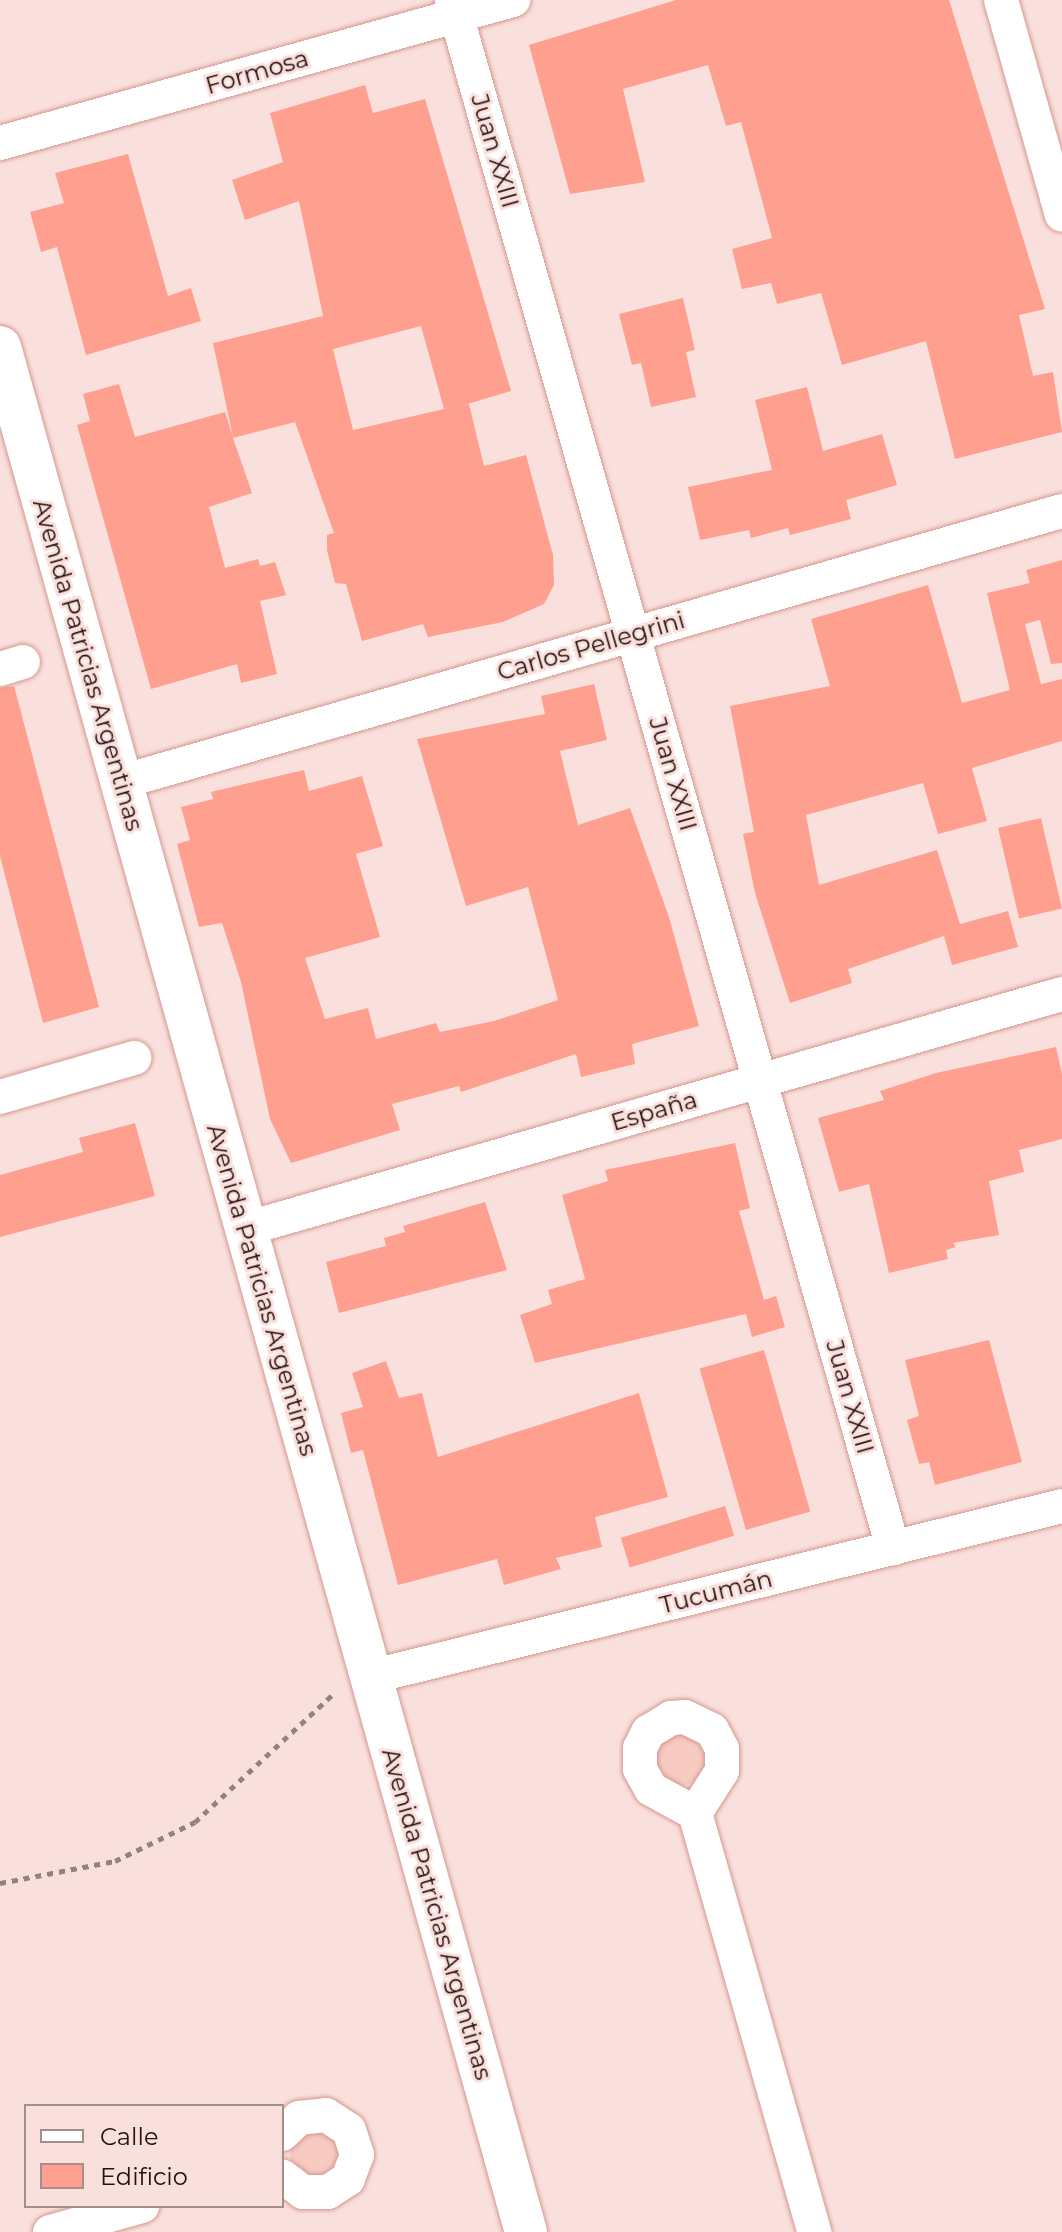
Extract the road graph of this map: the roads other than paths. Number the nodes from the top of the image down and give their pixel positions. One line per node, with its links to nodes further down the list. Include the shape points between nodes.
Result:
1 (513, 0): 3 (street, Formosa)
2 (1001, 0): 5 (street)
3 (455, 8): 4 (street, Formosa); 8 (street, Juan XXIII)
4 (0, 143)
5 (1062, 215)
6 (0, 347): 9 (street, Avenida Patricias Argentinas)
7 (1062, 511): 8 (street, Carlos Pellegrini)
8 (633, 634): 9 (street, Carlos Pellegrini); 12 (street, Juan XXIII)
9 (121, 782): 14 (street, Avenida Patricias Argentinas)
10 (1062, 994): 12 (street, España)
11 (134, 1058): 13 (street)
12 (760, 1081): 14 (street, España); 16 (street, Juan XXIII)
13 (0, 1097)
14 (245, 1229): 17 (street, Avenida Patricias Argentinas)
15 (1062, 1506): 16 (street, Tucumán)
16 (893, 1548): 17 (street, Tucumán)
17 (370, 1677): 23 (street, Avenida Patricias Argentinas)
18 (695, 1813): 24 (street)
19 (284, 2132): 20 (street, via 299,2118 326,2115 349,2130 357,2155 348,2179 328,2192 303,2192)
20 (284, 2178)
21 (135, 2208): 22 (street)
22 (50, 2232)
23 (526, 2232)
24 (814, 2232)

